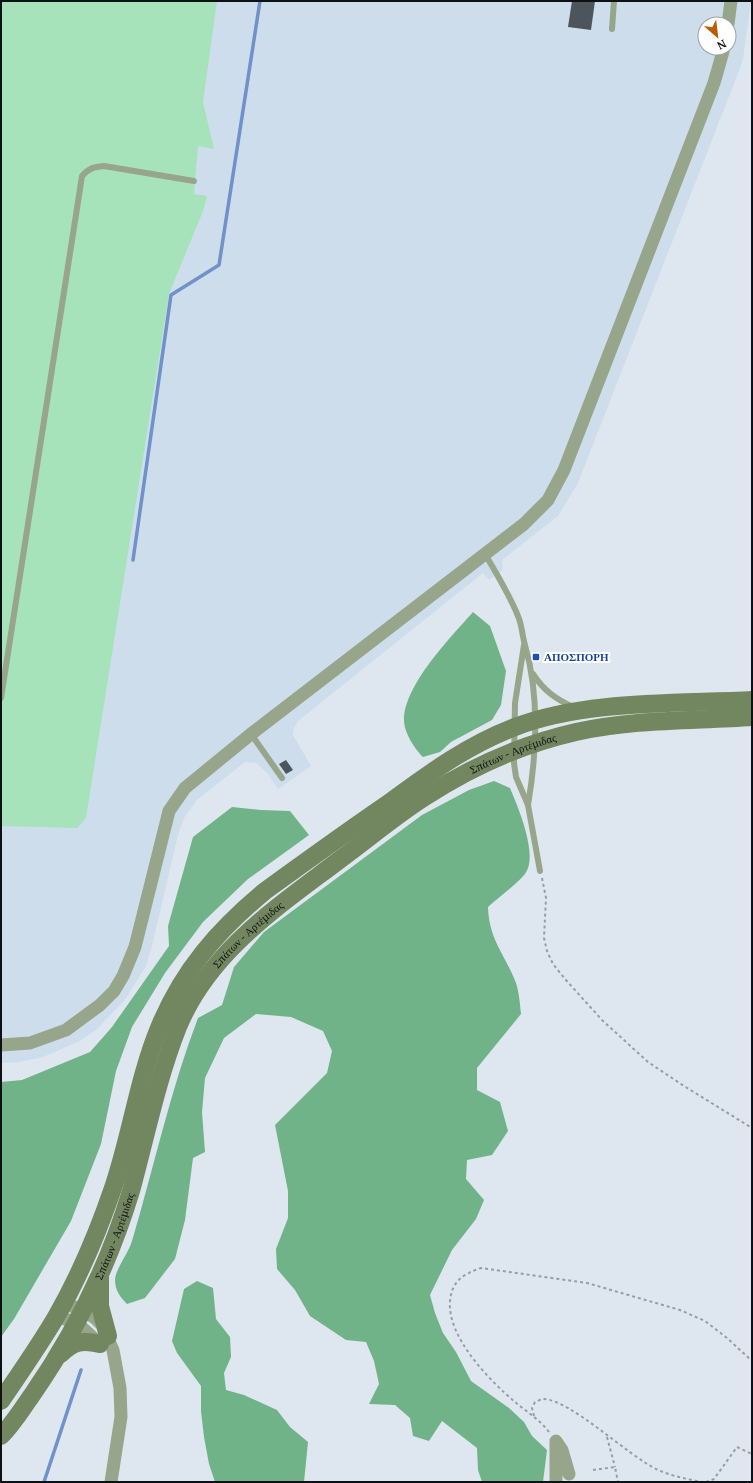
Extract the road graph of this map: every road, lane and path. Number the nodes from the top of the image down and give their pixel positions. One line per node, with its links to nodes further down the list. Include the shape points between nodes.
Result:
1 (614, 1): 4 (lane)
2 (732, 1): 3 (street)
3 (729, 16)
4 (612, 29)
5 (722, 56): 7 (street, via 714,84 561,476 552,494 537,512)
6 (194, 181): 10 (lane, via 104,166 93,167 82,176)
7 (484, 553): 8 (lane, via 512,602 523,631); 16 (street)
8 (524, 644): 9 (lane); 15 (lane, via 517,683)
9 (533, 673): 12 (lane, via 551,696); 14 (lane)
10 (1, 698)
11 (752, 700): 12 (main road, Σπάτων - Αρτέμιδας)
12 (580, 710): 14 (main road, Σπάτων - Αρτέμιδας)
13 (752, 717): 17 (main road, Σπάτων - Αρτέμιδας, via 633,724 578,731)
14 (535, 721): 15 (main road, Σπάτων - Αρτέμιδας); 17 (lane)
15 (516, 726): 18 (lane); 25 (main road, Σπάτων - Αρτέμιδας, via 480,742 446,762 270,886 237,914 201,954 178,988 159,1028 113,1187)
16 (251, 734): 19 (lane); 22 (street, via 189,784 169,811 135,947 114,991 100,1006 66,1030 30,1043)
17 (534, 744): 18 (main road, Σπάτων - Αρτέμιδας); 20 (lane)
18 (514, 751): 20 (lane, via 516,777); 24 (main road, Σπάτων - Αρτέμιδας, via 458,777 424,798 269,913 230,947 214,967 199,987 179,1025 161,1077 130,1193)
19 (282, 778)
20 (528, 805): 21 (lane)
21 (540, 871): 23 (path, via 546,898 544,938 547,951 565,979 602,1020 648,1062)
22 (1, 1045)
23 (752, 1128)
24 (100, 1274): 26 (main road, Σπάτων - Αρτέμιδας); 27 (main road)
25 (60, 1310): 26 (street); 30 (main road, Σπάτων - Αρτέμιδας)
26 (80, 1317): 27 (street, via 95,1318); 28 (main road, Σπάτων - Αρτέμιδας)
27 (104, 1340): 28 (main road, via 75,1342); 40 (street, via 115,1366 120,1388 121,1417)
28 (57, 1359): 32 (main road, Σπάτων - Αρτέμιδας)
29 (752, 1361): 31 (path, via 710,1325 680,1310 587,1283 481,1268 470,1272 456,1281 451,1294 449,1312 455,1332 466,1350 498,1387)
30 (1, 1401)
31 (534, 1417): 33 (path, via 532,1408 535,1402 542,1399 552,1400 580,1415); 34 (path)
32 (1, 1436)
33 (607, 1436): 36 (path); 43 (path, via 658,1470)
34 (556, 1441): 38 (street, via 562,1450); 41 (street)
35 (752, 1454): 39 (path, via 737,1447)
36 (615, 1467): 37 (path); 42 (path)
37 (593, 1470)
38 (568, 1474)
39 (714, 1479): 44 (path); 45 (path)
40 (111, 1482)
41 (556, 1482)
42 (618, 1482)
43 (702, 1482)
44 (706, 1482)
45 (713, 1482)

